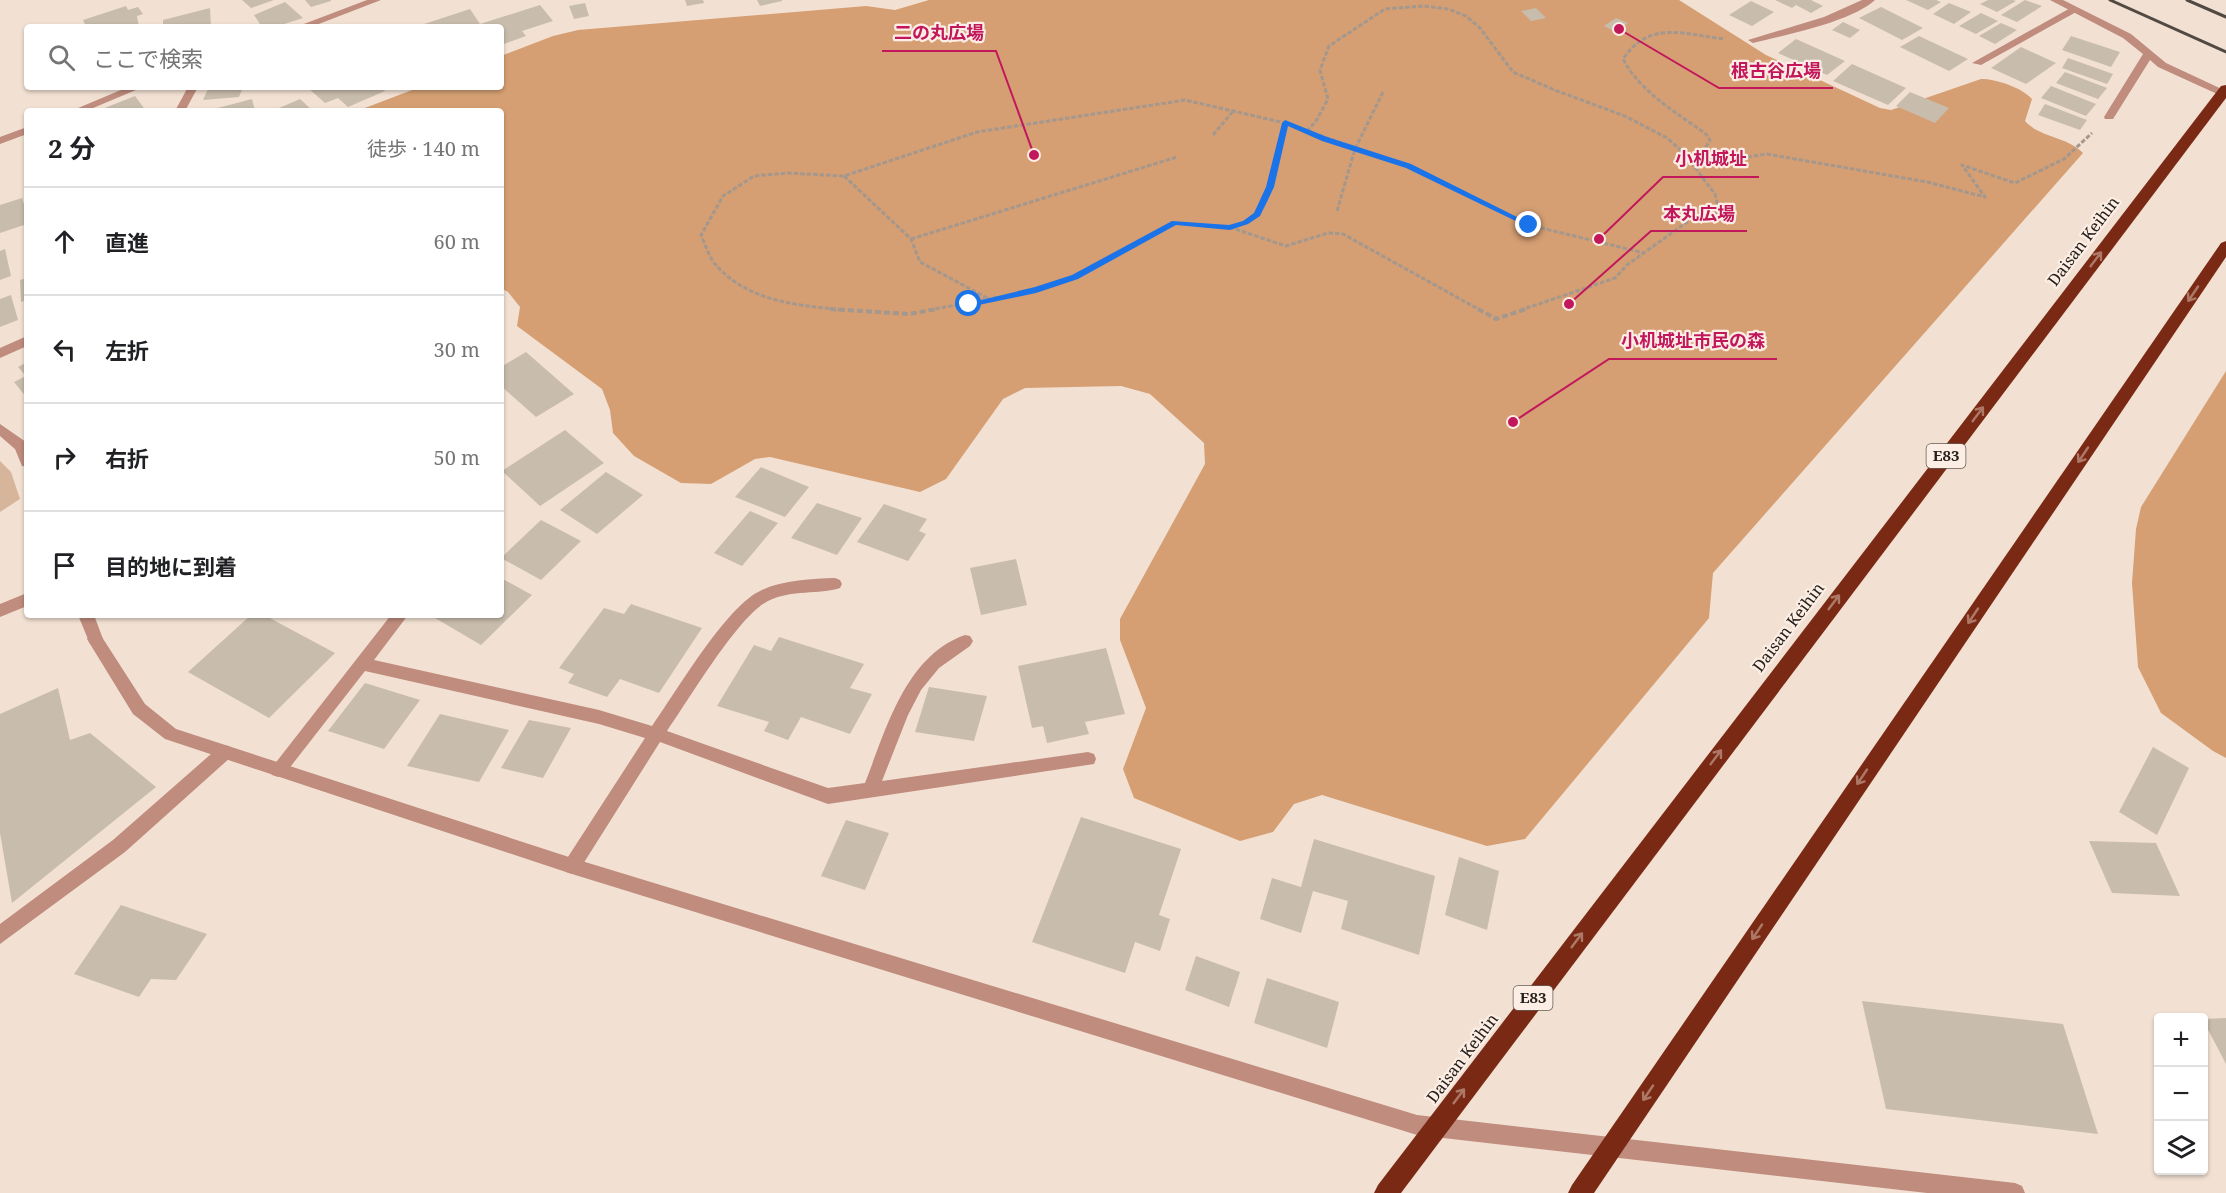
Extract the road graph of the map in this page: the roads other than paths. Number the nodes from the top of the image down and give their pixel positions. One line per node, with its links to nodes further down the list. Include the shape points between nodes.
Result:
1 (376, 0): 5 (street)
2 (1870, 0): 6 (street, via 1807,27)
3 (2055, 0): 4 (street)
4 (2074, 9): 7 (street, via 2127,36); 8 (street)
5 (309, 24)
6 (1754, 40)
7 (2148, 54): 12 (street, via 2162,65); 15 (street)
8 (1977, 63)
9 (2226, 89): 37 (highway, Daisan Keihin / E83, one-way to 9)
10 (130, 90): 13 (street)
11 (191, 90): 14 (street)
12 (2226, 95)
13 (84, 108)
14 (182, 108)
15 (2109, 117)
16 (24, 131): 17 (street)
17 (0, 141)
18 (2226, 246): 38 (highway, one-way to 38)
19 (24, 342): 20 (street)
20 (0, 353)
21 (0, 429): 22 (street, via 21,446)
22 (24, 454)
23 (835, 584): 30 (street, via 803,585 763,596 736,619)
24 (24, 600): 25 (street)
25 (0, 611)
26 (87, 618): 31 (street, via 94,639 139,709 171,734)
27 (397, 618): 29 (street)
28 (966, 641): 34 (street, via 944,654 926,672 908,700)
29 (361, 664): 30 (street, via 599,717); 33 (street)
30 (656, 734): 34 (street, via 828,796); 35 (street)
31 (225, 752): 33 (street); 36 (street, via 120,846)
32 (1088, 759): 34 (street)
33 (278, 770): 35 (street)
34 (870, 791)
35 (572, 866): 39 (street, via 1417,1125)
36 (0, 935)
37 (1386, 1193)
38 (1580, 1193)
39 (2015, 1193)

